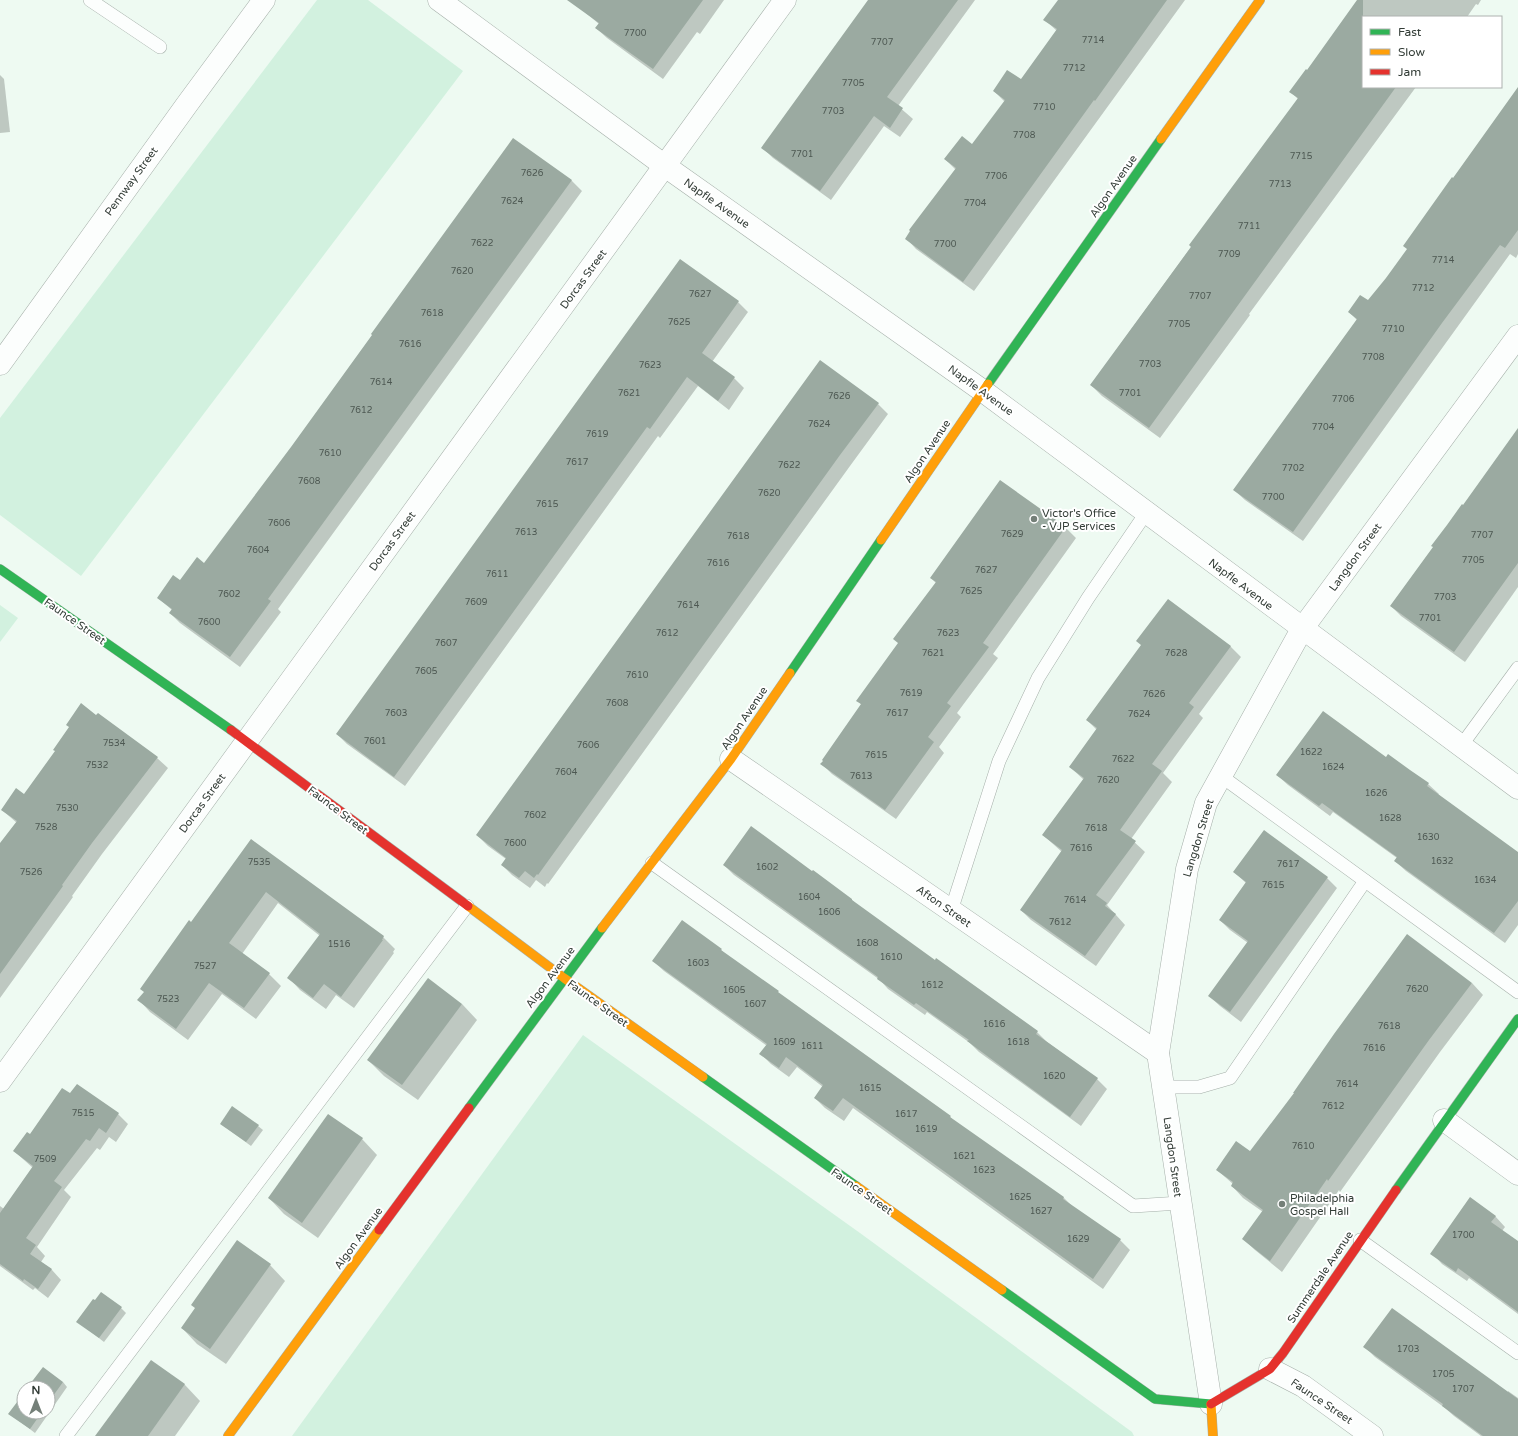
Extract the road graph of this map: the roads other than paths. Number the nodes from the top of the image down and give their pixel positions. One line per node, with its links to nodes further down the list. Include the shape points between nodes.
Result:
1 (90, 0): 6 (lane)
2 (264, 0): 9 (street, Pennway Street)
3 (439, 0): 7 (street, Napfle Avenue)
4 (785, 0): 7 (street, Dorcas Street)
5 (1260, 0): 10 (street, Algon Avenue)
6 (160, 47)
7 (665, 166): 10 (street, Napfle Avenue); 15 (street, Dorcas Street)
8 (1518, 336): 13 (street, Langdon Street)
9 (0, 364)
10 (983, 391): 11 (street, Napfle Avenue); 17 (street, Algon Avenue)
11 (1146, 513): 13 (street, Napfle Avenue); 23 (lane, via 1038,678 999,761)
12 (0, 569): 15 (street, Faunce Street)
13 (1302, 629): 16 (street, Napfle Avenue); 18 (street, Langdon Street)
14 (1518, 668): 16 (lane)
15 (246, 741): 22 (street, Faunce Street); 28 (street, Dorcas Street)
16 (1461, 746): 19 (street, Napfle Avenue)
17 (731, 759): 20 (street, Algon Avenue); 23 (street, Afton Street)
18 (1221, 776): 21 (lane); 27 (street, Langdon Street, via 1206,803 1186,868)
19 (1518, 788)
20 (652, 863): 24 (street, Algon Avenue); 32 (lane, via 1133,1206)
21 (1365, 881): 25 (lane); 29 (lane, via 1230,1078 1199,1087)
22 (467, 906): 24 (street, Faunce Street); 37 (lane)
23 (951, 911): 27 (street, Afton Street)
24 (564, 978): 36 (street, Faunce Street, via 1155,1399); 38 (street, Algon Avenue)
25 (1518, 992)
26 (1518, 1019): 30 (street, Summerdale Avenue)
27 (1158, 1053): 29 (street, Langdon Street)
28 (0, 1082)
29 (1163, 1087): 32 (street, Langdon Street)
30 (1444, 1120): 31 (street); 33 (street, Summerdale Avenue)
31 (1518, 1174)
32 (1180, 1203): 36 (street, Langdon Street)
33 (1360, 1240): 34 (lane); 35 (street, Summerdale Avenue)
34 (1518, 1353)
35 (1270, 1369): 36 (street, Summerdale Avenue); 40 (street, Faunce Street, via 1303,1386)
36 (1210, 1404): 39 (street)
37 (66, 1436)
38 (228, 1436)
39 (1213, 1436)
40 (1372, 1436)

